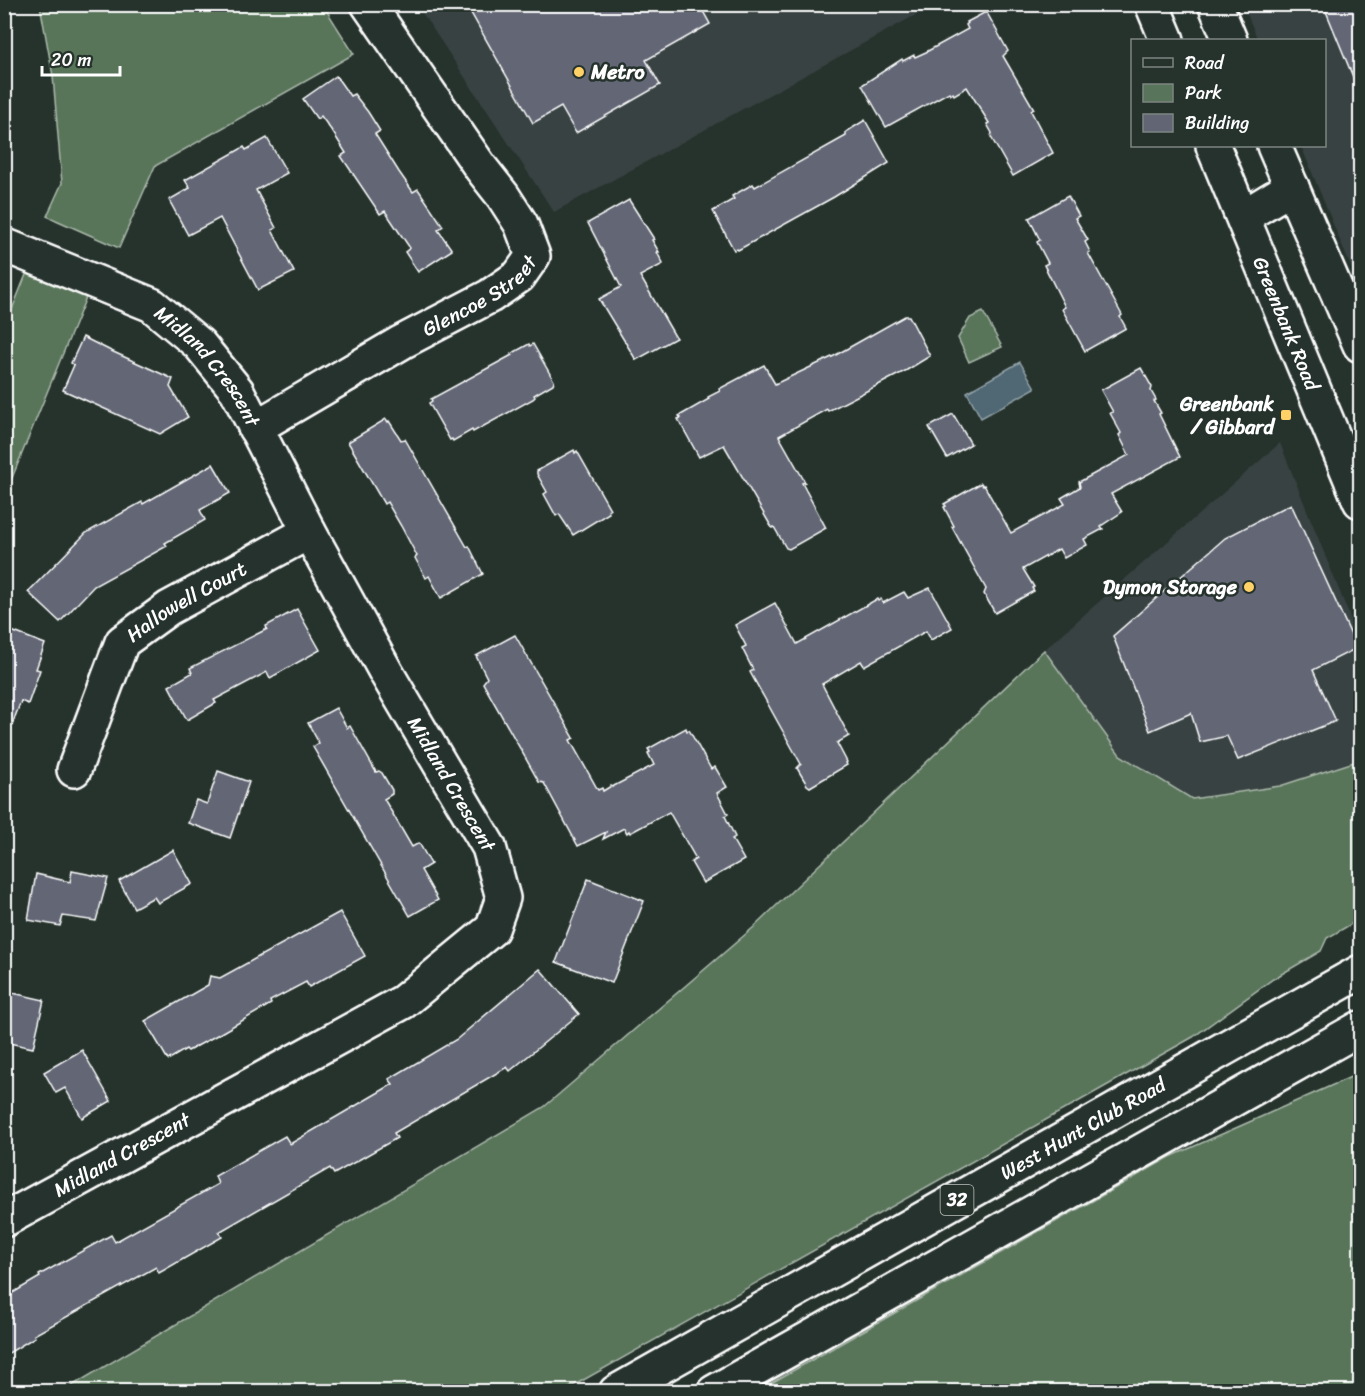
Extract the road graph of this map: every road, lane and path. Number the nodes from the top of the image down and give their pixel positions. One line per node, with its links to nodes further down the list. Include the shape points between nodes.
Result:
1 (368, 4): 12 (main road, Glencoe Street, via 503,196 521,224 533,256 519,276 490,296)
2 (1152, 4): 4 (main road)
3 (1215, 4): 5 (main road)
4 (1167, 39)
5 (1230, 39)
6 (1213, 147): 9 (main road, Greenbank Road)
7 (1274, 147): 8 (main road)
8 (1292, 187): 9 (main road); 11 (main road)
9 (1244, 216): 13 (main road, Greenbank Road)
10 (4, 245): 12 (main road, Midland Crescent, via 152,305 199,344 237,391)
11 (1360, 345)
12 (255, 428): 14 (main road, Midland Crescent)
13 (1360, 501)
14 (309, 532): 15 (main road, Hallowell Court, via 169,608 122,642); 20 (main road, Midland Crescent, via 489,847 503,898 492,929 402,1002)
15 (74, 770)
16 (1360, 957): 18 (main road)
17 (1360, 972): 18 (main road, West Hunt Club Road / 32)
18 (1298, 1008): 21 (main road, West Hunt Club Road / 32)
19 (1360, 1028): 22 (main road, 32)
20 (7, 1213)
21 (616, 1392)
22 (714, 1392)

